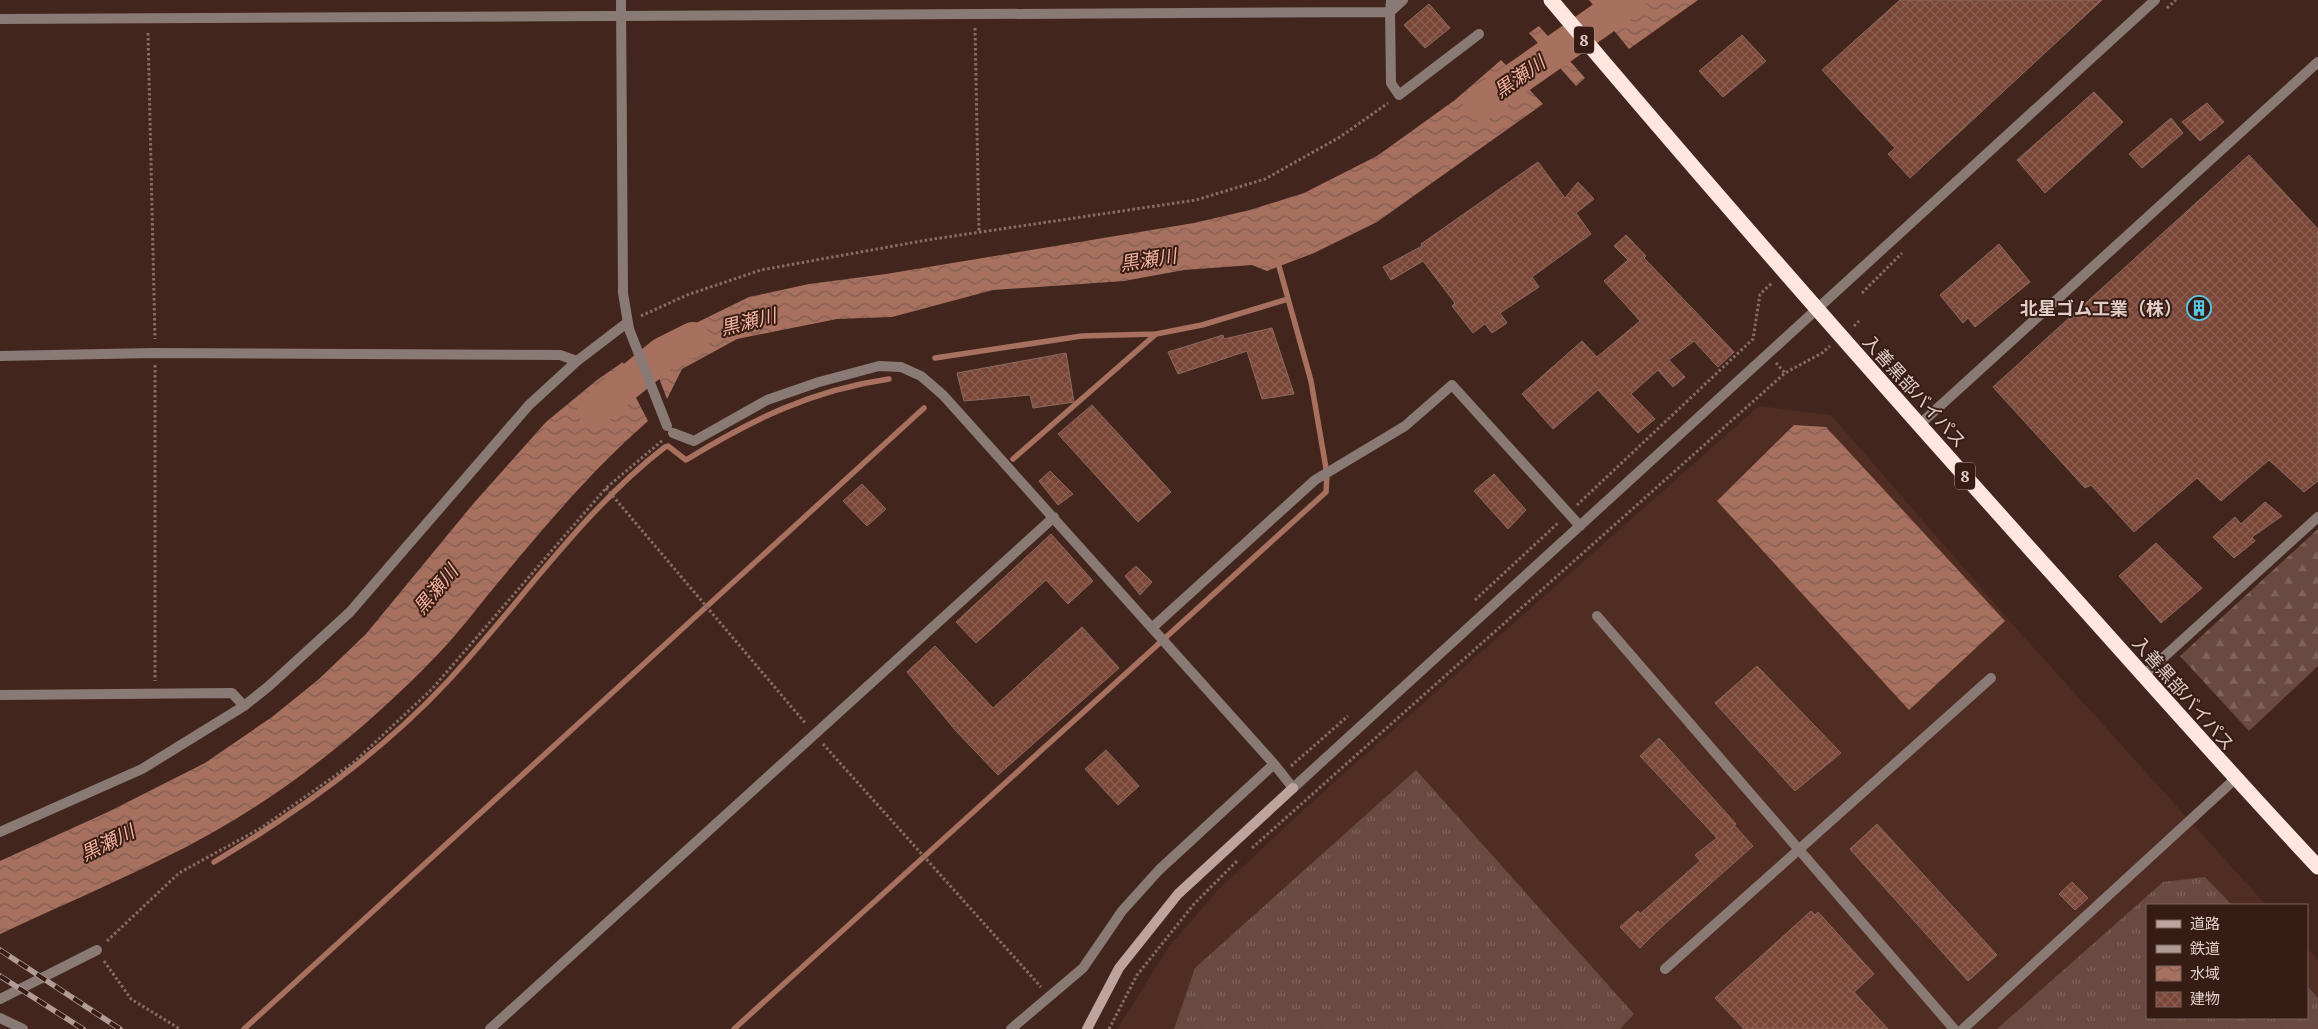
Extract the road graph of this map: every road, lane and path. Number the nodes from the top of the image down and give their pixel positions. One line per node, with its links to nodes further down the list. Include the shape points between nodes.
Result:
1 (621, 0): 8 (street)
2 (1391, 0): 6 (street)
3 (1403, 0): 6 (street)
4 (1551, 0): 15 (highway, 入善黒部バイパス / 8)
5 (2155, 0): 16 (street)
6 (1390, 12): 7 (street); 13 (street, via 1391,83)
7 (975, 14): 8 (street); 14 (path)
8 (621, 16): 9 (street); 18 (street, via 623,293)
9 (148, 17): 10 (street); 20 (path)
10 (0, 19)
11 (1479, 34): 13 (street)
12 (2318, 62): 23 (street)
13 (1399, 95): 14 (path, via 1340,137 1265,179 1196,200)
14 (979, 232): 18 (path, via 761,270 687,295)
15 (1785, 272): 16 (highway, 入善黒部バイパス / 8); 25 (path, via 1760,294 1753,339)
16 (1817, 309): 19 (highway, 入善黒部バイパス / 8); 29 (street)
17 (1859, 321): 19 (path)
18 (629, 326): 22 (street); 24 (street)
19 (1841, 337): 23 (highway, 入善黒部バイパス / 8); 45 (path, via 1822,353 1785,373)
20 (155, 353): 21 (street); 22 (street, via 560,355); 35 (path)
21 (0, 356)
22 (576, 361): 37 (street, via 529,405 350,612)
23 (1919, 425): 33 (highway, 入善黒部バイパス / 8)
24 (670, 430): 26 (street, via 694,440 767,400 870,369 902,367 921,376 943,395); 48 (path, via 606,488 432,689 353,763 261,828 179,872)
25 (1576, 506)
26 (1054, 517): 32 (street); 54 (street)
27 (2318, 517): 33 (street)
28 (1562, 519): 30 (path)
29 (1580, 526): 32 (street, via 1452,385 1406,426 1315,480); 42 (street)
30 (1467, 607)
31 (1596, 616): 44 (street)
32 (1154, 627): 39 (street)
33 (2144, 675): 41 (highway, 入善黒部バイパス / 8)
34 (1991, 678): 44 (street)
35 (156, 694): 36 (street); 37 (street, via 232,693)
36 (0, 695)
37 (244, 706): 43 (street, via 142,769)
38 (1350, 714): 40 (path)
39 (1274, 764): 42 (street); 55 (street, via 1159,870 1122,911 1083,968)
40 (1287, 770)
41 (2235, 779): 47 (highway, 入善黒部バイパス / 8); 59 (street)
42 (1293, 788): 56 (street, via 1178,894 1119,968)
43 (0, 832)
44 (1798, 848): 49 (street); 58 (street)
45 (1250, 850)
46 (1243, 856): 57 (path, via 1194,904 1137,975)
47 (2318, 867)
48 (97, 950): 50 (street); 53 (path, via 131,999)
49 (1665, 969)
50 (0, 1000)
51 (0, 1018): 52 (street)
52 (23, 1029)
53 (180, 1029)
54 (490, 1029)
55 (1011, 1029)
56 (1087, 1029)
57 (1108, 1029)
58 (1954, 1029)
59 (1963, 1029)

